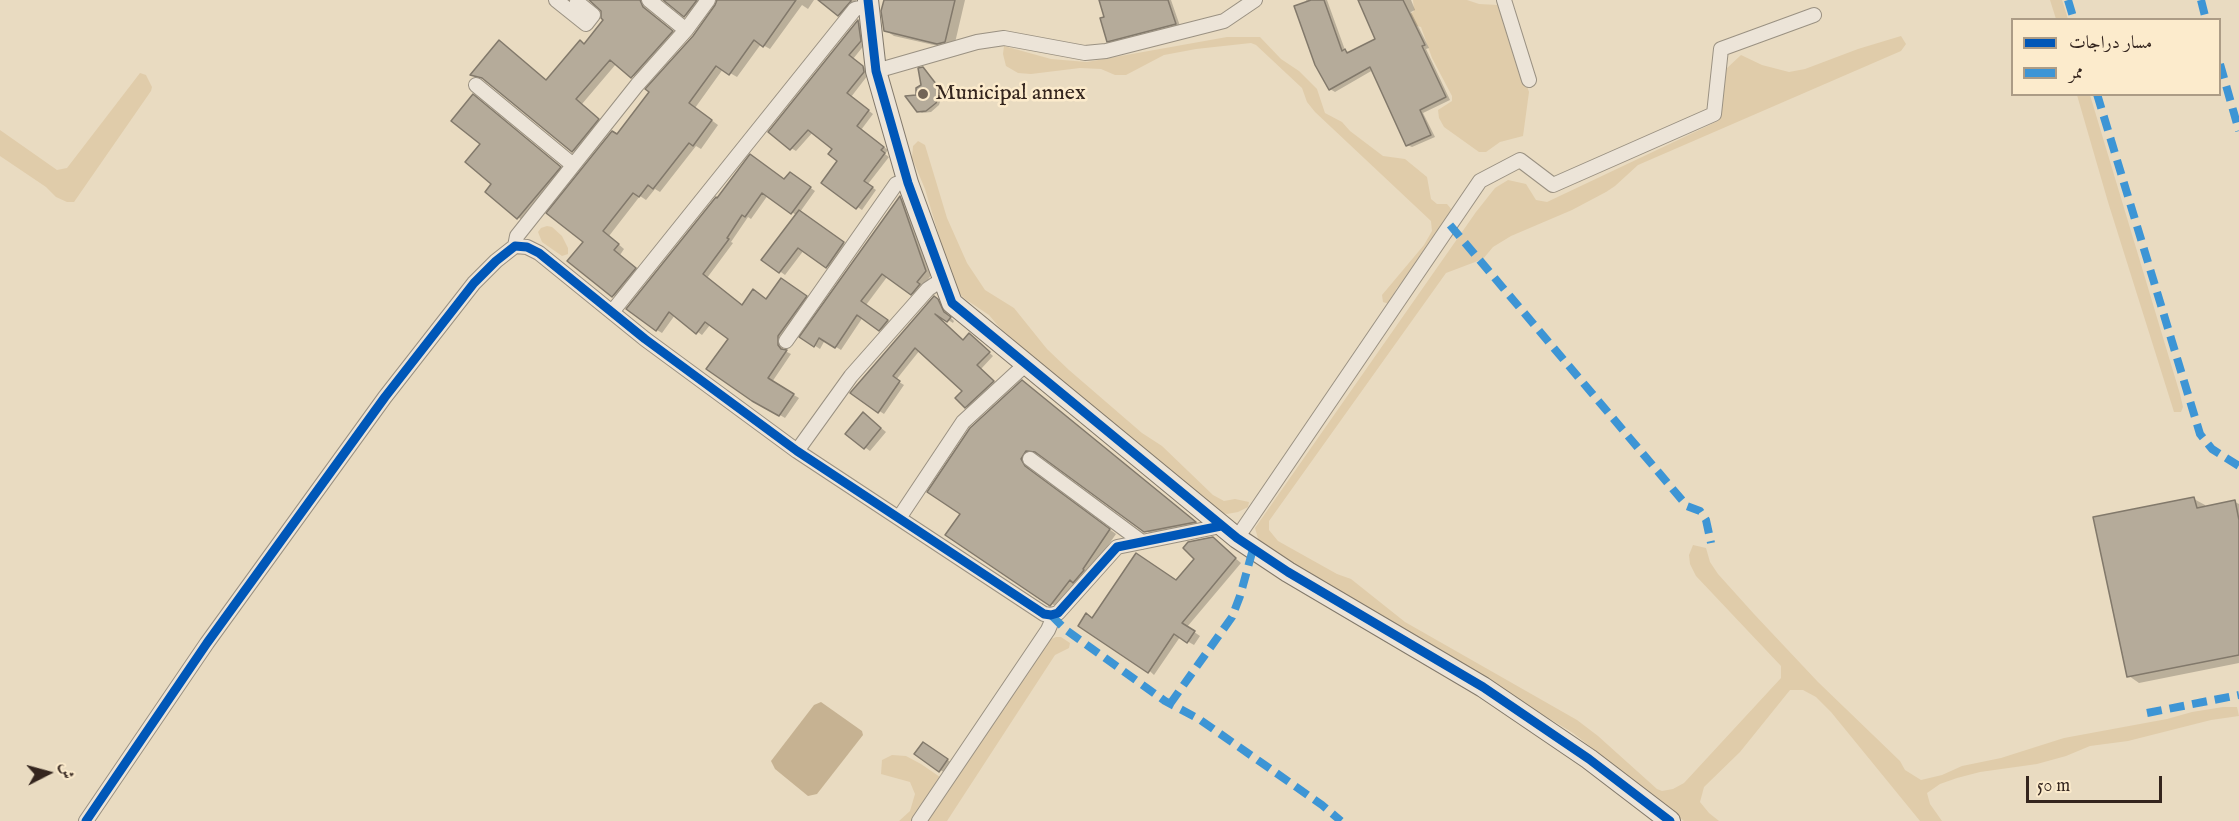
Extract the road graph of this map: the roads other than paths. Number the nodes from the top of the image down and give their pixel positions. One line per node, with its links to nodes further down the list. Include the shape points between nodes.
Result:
1 (556, 0): 2 (street, via 586,24 593,15)
2 (578, 0)
3 (649, 0): 9 (street)
4 (708, 0): 9 (street)
5 (1255, 0): 10 (street, via 1224,21 1106,51 1085,53 1004,38 988,39)
6 (1504, 0): 11 (street)
7 (869, 3): 10 (street); 17 (street, via 855,9)
8 (1814, 15): 25 (street, via 1721,49 1714,114 1553,185 1520,160 1480,181)
9 (686, 30): 13 (street)
10 (876, 71): 14 (street)
11 (1529, 80)
12 (476, 85): 13 (street)
13 (573, 165): 15 (street, via 518,236)
14 (907, 180): 16 (street); 18 (street, via 896,184)
15 (515, 246): 17 (street, via 539,254); 29 (street, via 474,283 385,397 207,643)
16 (944, 279): 19 (street, via 952,303); 20 (street, via 928,289 851,376)
17 (612, 312): 20 (street)
18 (786, 341)
19 (1026, 364): 22 (street, via 963,422); 23 (street)
20 (797, 451): 22 (street)
21 (1030, 459): 24 (street)
22 (899, 518): 28 (street)
23 (1221, 526): 25 (street); 26 (street)
24 (1130, 533): 26 (street); 27 (street)
25 (1237, 538): 31 (street, via 1483,687 1589,759)
26 (1142, 542): 27 (street)
27 (1117, 547): 28 (street, via 1063,609)
28 (1051, 615): 30 (street, via 1048,630)
29 (86, 821)
30 (919, 821)
31 (1670, 821)

